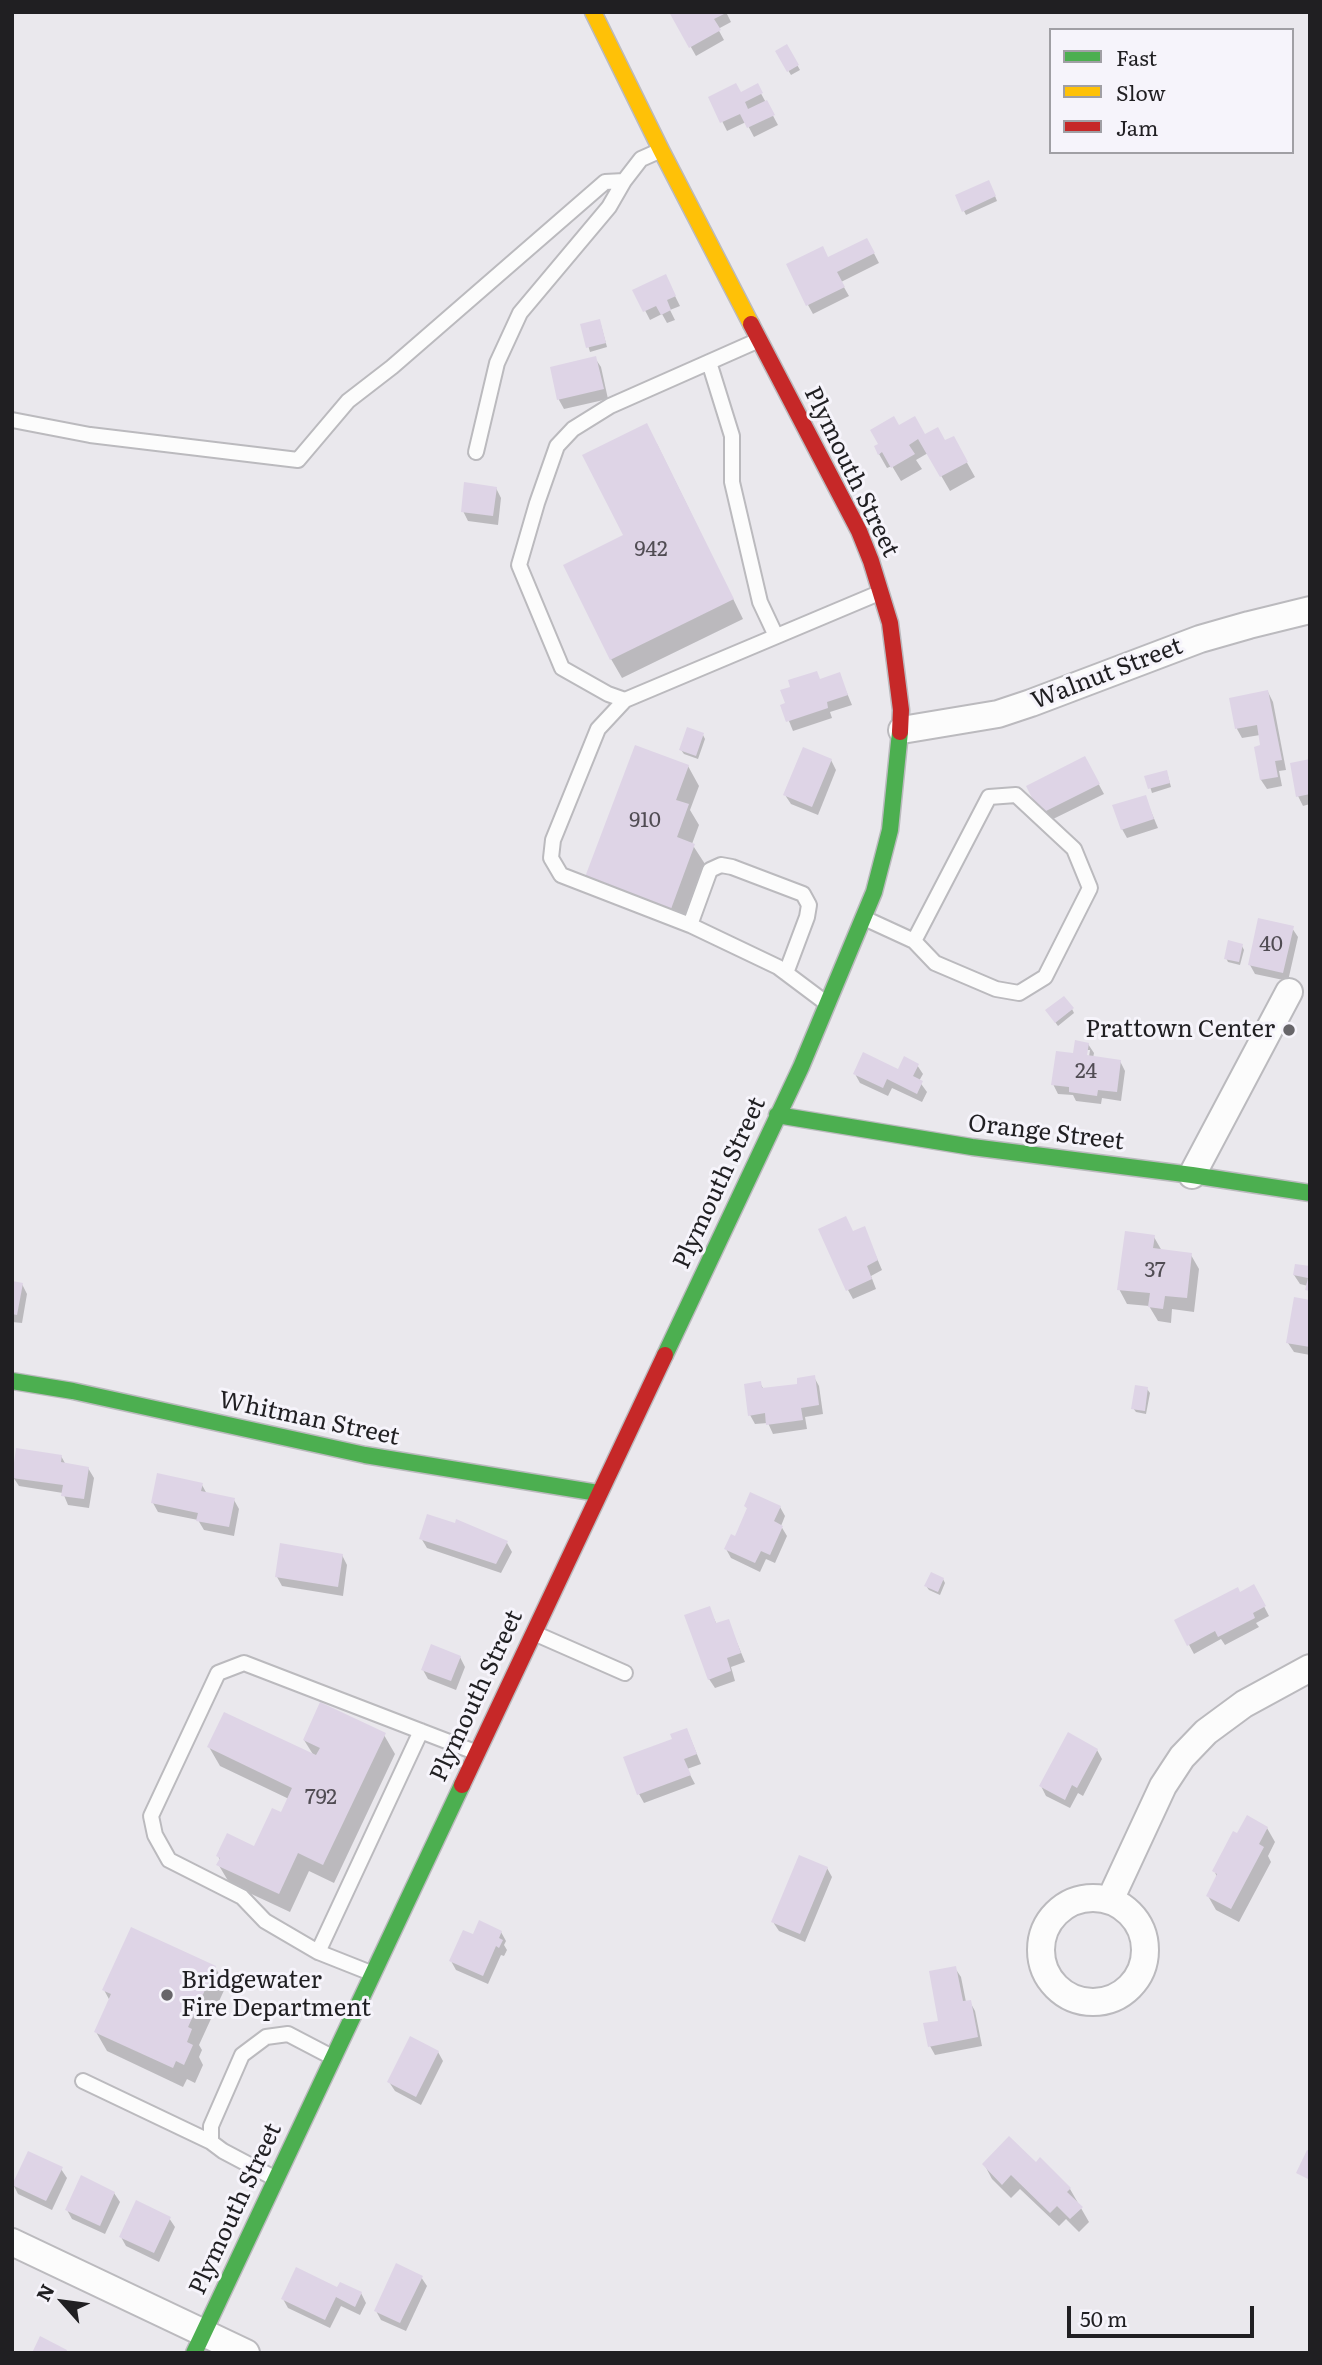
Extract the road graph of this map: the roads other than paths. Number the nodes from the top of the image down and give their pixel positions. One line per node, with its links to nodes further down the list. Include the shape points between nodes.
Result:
1 (593, 12): 2 (main road, Plymouth Street)
2 (661, 150): 3 (lane, via 641,159); 4 (main road, Plymouth Street)
3 (624, 181): 6 (lane, via 605,182 348,401 298,460 90,435); 7 (lane, via 609,207 520,313 497,363)
4 (761, 339): 5 (lane); 8 (main road, Plymouth Street, via 859,531)
5 (709, 362): 10 (lane, via 732,436 732,482 757,589); 11 (lane, via 610,406 573,429 557,446 519,565 562,668)
6 (12, 420)
7 (476, 453)
8 (881, 592): 10 (lane); 12 (main road, Plymouth Street, via 895,652)
9 (1310, 610): 12 (street, Walnut Street, via 1200,639 1031,704)
10 (776, 636): 11 (lane)
11 (625, 700): 14 (lane, via 598,729 553,840 551,858 561,874)
12 (902, 730): 13 (main road, Plymouth Street, via 890,830)
13 (863, 918): 15 (lane); 18 (main road, Plymouth Street)
14 (690, 925): 16 (lane); 16 (lane, via 710,870 721,865 803,894 807,917)
15 (914, 941): 15 (lane, via 989,797 1016,795 1074,849 1090,888 1045,977 1019,993 996,989 935,963)
16 (786, 973): 18 (lane)
17 (1289, 992): 20 (street)
18 (827, 1004): 19 (main road, Plymouth Street)
19 (777, 1115): 20 (main road, Orange Street, via 972,1147); 23 (main road, Plymouth Street)
20 (1192, 1175): 21 (main road, Orange Street)
21 (1310, 1193)
22 (12, 1381): 23 (main road, Whitman Street, via 365,1455)
23 (598, 1493): 24 (main road, Plymouth Street)
24 (532, 1633): 26 (lane); 28 (main road, Plymouth Street)
25 (1310, 1668): 29 (street, via 1244,1704 1206,1732 1182,1758 1163,1786)
26 (625, 1673)
27 (421, 1731): 28 (lane); 30 (lane); 30 (lane, via 243,1662 218,1673 151,1816 169,1860 242,1897 265,1921)
28 (476, 1752): 31 (main road, Plymouth Street)
29 (1110, 1900)
30 (318, 1952): 31 (lane)
31 (372, 1973): 32 (main road, Plymouth Street)
32 (333, 2057): 34 (lane, via 288,2034 267,2037 242,2055 211,2126); 35 (main road, Plymouth Street)
33 (83, 2081): 34 (lane)
34 (211, 2142): 35 (lane)
35 (276, 2179): 37 (main road, Plymouth Street)
36 (12, 2242): 37 (street)
37 (199, 2343): 38 (street)
38 (246, 2353)

